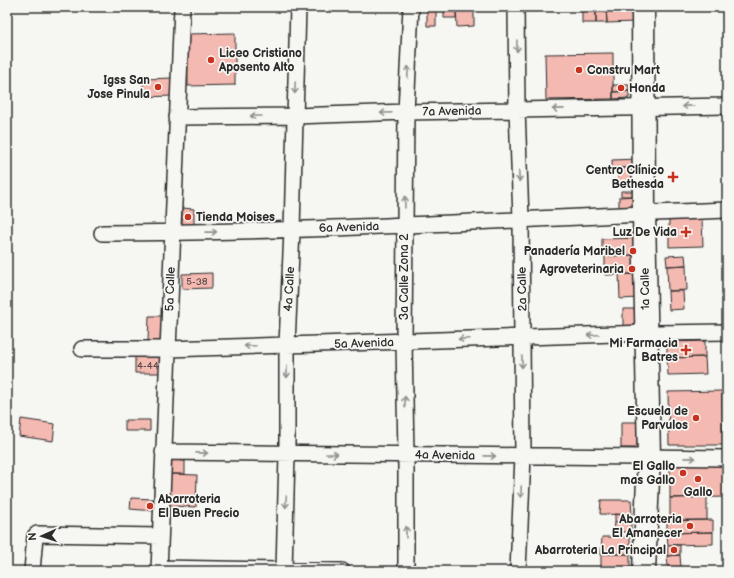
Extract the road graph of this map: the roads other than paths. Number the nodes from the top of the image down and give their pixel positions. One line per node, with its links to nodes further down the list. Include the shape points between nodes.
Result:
1 (182, 7): 12 (street, 5a Calle)
2 (298, 7): 11 (street, 4a Calle, one-way to 11)
3 (411, 7): 10 (street, 3a Calle Zona 2, one-way to 3)
4 (516, 7): 9 (street, 2a Calle, one-way to 9)
5 (643, 7): 8 (main road, 1a Calle)
6 (655, 7): 8 (main road, 1a Calle)
7 (727, 106): 8 (street, 7a Avenida, one-way to 8)
8 (650, 107): 9 (street, 7a Avenida, one-way to 9); 14 (main road, 1a Calle)
9 (517, 109): 10 (street, 7a Avenida); 15 (street, 2a Calle, one-way to 15)
10 (406, 112): 11 (street, 7a Avenida, one-way to 11); 16 (street, 3a Calle Zona 2, one-way to 10)
11 (294, 116): 12 (street, 7a Avenida, one-way to 12); 17 (street, 4a Calle)
12 (177, 117): 19 (street, 5a Calle)
13 (727, 210): 14 (street, 6a Avenida)
14 (650, 213): 15 (street, 6a Avenida); 21 (main road, 1a Calle)
15 (521, 219): 16 (street, 6a Avenida); 22 (street, 2a Calle)
16 (405, 225): 17 (street, 6a Avenida); 23 (street, 3a Calle Zona 2)
17 (292, 230): 19 (street, 6a Avenida, one-way to 17); 24 (street, 4a Calle)
18 (102, 233): 19 (street, 6a Avenida)
19 (172, 233): 26 (street, 5a Calle)
20 (727, 332): 21 (street, 5a Avenida)
21 (652, 333): 22 (street, 5a Avenida, one-way to 22); 31 (main road, 1a Calle)
22 (522, 338): 23 (street, 5a Avenida, one-way to 23); 30 (street, 2a Calle, one-way to 30)
23 (404, 342): 24 (street, 5a Avenida); 29 (street, 3a Calle Zona 2, one-way to 23)
24 (287, 345): 26 (street, 5a Avenida, one-way to 26); 28 (street, 4a Calle, one-way to 28)
25 (82, 348): 26 (street, 5a Avenida)
26 (168, 349): 27 (street, 5a Calle)
27 (164, 452): 28 (street, 4a Avenida, one-way to 28); 33 (street, 5a Calle)
28 (287, 454): 29 (street, 4a Avenida, one-way to 29); 35 (street, 4a Calle, one-way to 35)
29 (406, 455): 30 (street, 4a Avenida, one-way to 30); 38 (street, 3a Calle Zona 2, one-way to 29)
30 (523, 456): 31 (street, 4a Avenida); 39 (street, 2a Calle, one-way to 39)
31 (653, 457): 32 (street, 4a Avenida, one-way to 32); 40 (main road, 1a Calle); 41 (main road, 1a Calle)
32 (727, 458)
33 (160, 536): 34 (street, 5a Calle); 36 (street, via 37,534)
34 (159, 569): 35 (street)
35 (284, 570): 37 (street)
36 (32, 571)
37 (342, 571)
38 (406, 571)
39 (518, 571)
40 (644, 571)
41 (653, 571)

